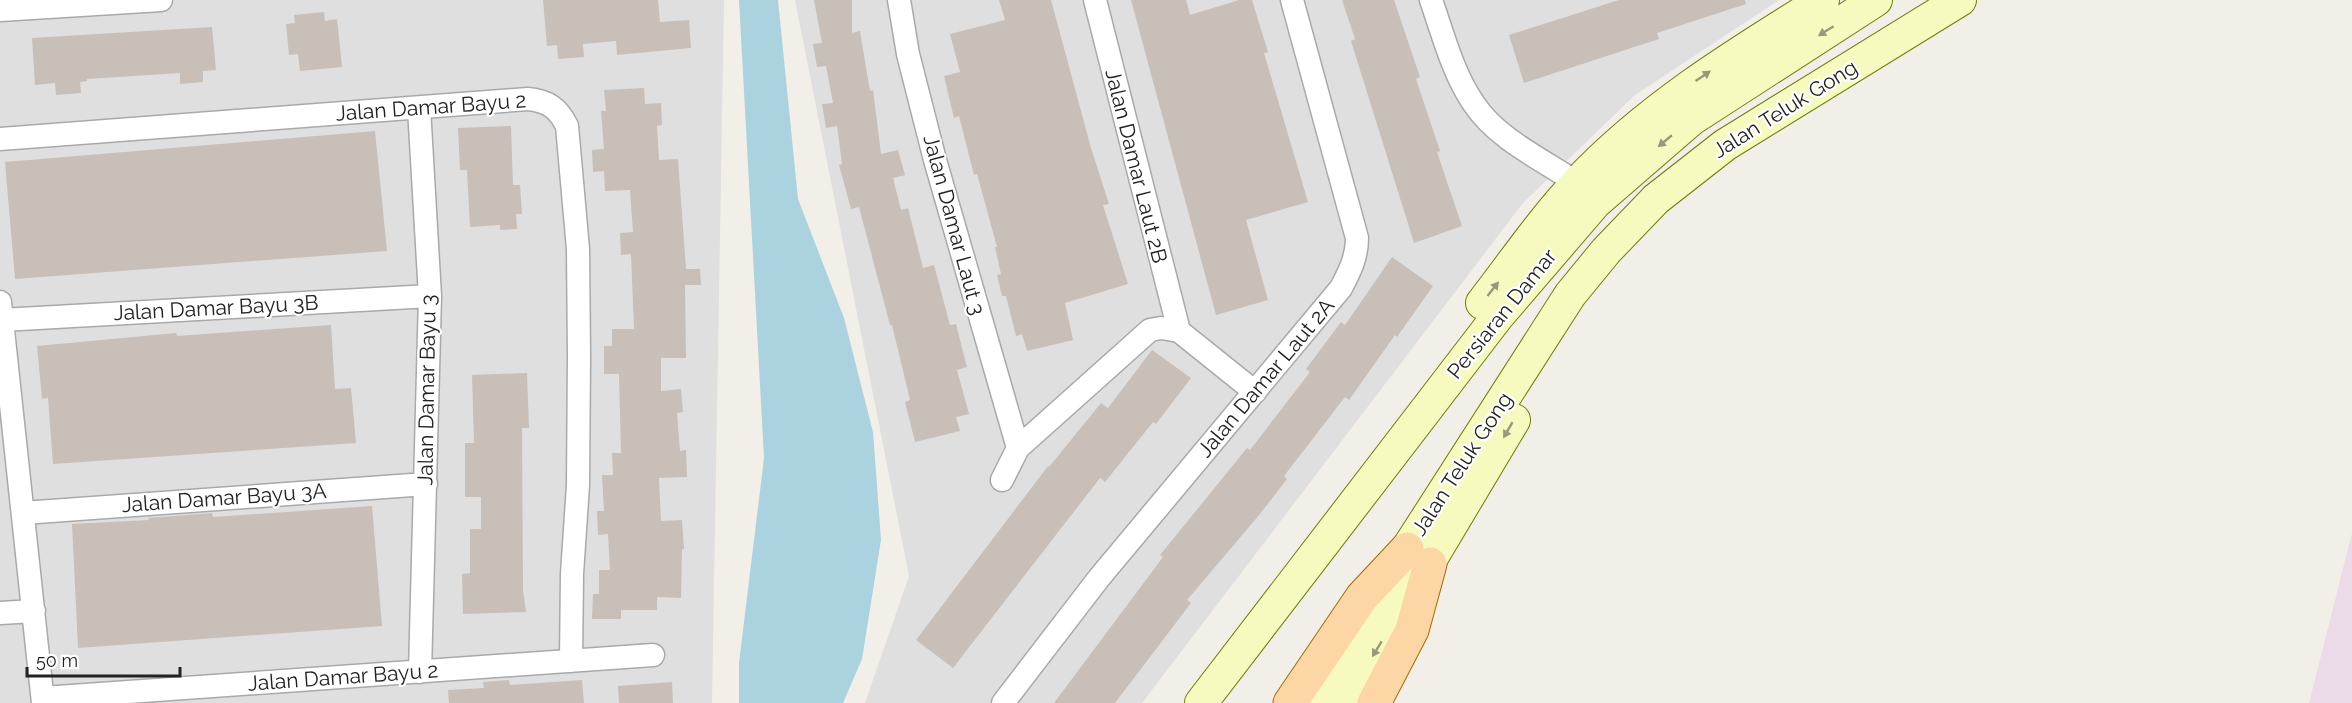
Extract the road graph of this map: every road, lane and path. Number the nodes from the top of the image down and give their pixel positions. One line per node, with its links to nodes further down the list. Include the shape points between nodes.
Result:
1 (161, 0): 9 (street)
2 (899, 0): 18 (street, Jalan Damar Laut 3, via 908,54 935,160)
3 (1095, 0): 15 (street, Jalan Damar Laut 2B)
4 (1292, 0): 16 (street, Jalan Damar Laut 2A, via 1353,218 1357,252 1341,288)
5 (1431, 0): 12 (street, via 1474,104 1497,130)
6 (1822, 0): 12 (street, Persiaran Damar, one-way to 6, via 1662,104)
7 (1876, 0): 12 (street, Persiaran Damar, one-way to 12)
8 (1960, 0): 22 (street, Jalan Teluk Gong, via 1725,145 1656,200 1570,295)
9 (0, 10)
10 (419, 108): 11 (street, Jalan Damar Bayu 2); 13 (street, Jalan Damar Bayu 3); 26 (street, Jalan Damar Bayu 2, via 540,100 560,113 567,126 578,249 579,357)
11 (0, 139)
12 (1586, 193): 30 (street, Persiaran Damar, one-way to 12); 31 (street, Persiaran Damar, via 1498,316)
13 (430, 296): 14 (street, Jalan Damar Bayu 3B); 20 (street, Jalan Damar Bayu 3)
14 (1, 311): 17 (street)
15 (1179, 332): 16 (street); 18 (street, via 1150,330)
16 (1255, 392): 29 (street, Jalan Damar Laut 2A, via 1099,578)
17 (7, 425): 21 (street)
18 (1018, 448): 19 (street)
19 (1002, 480)
20 (426, 484): 21 (street, Jalan Damar Bayu 3A); 27 (street, Jalan Damar Bayu 3)
21 (23, 513): 23 (street)
22 (1419, 556): 32 (main road, via 1362,597); 33 (street, Jalan Teluk Gong); 34 (street, Jalan Teluk Gong, one-way to 34); 35 (main road, via 1412,630)
23 (34, 611): 24 (street); 28 (street)
24 (0, 613)
25 (653, 655): 26 (street, Jalan Damar Bayu 2)
26 (571, 661): 27 (street, Jalan Damar Bayu 2)
27 (420, 672): 28 (street, Jalan Damar Bayu 2)
28 (43, 701)
29 (1003, 703)
30 (1178, 703)
31 (1201, 703)
32 (1290, 703)
33 (1314, 703)
34 (1345, 703)
35 (1374, 703)

